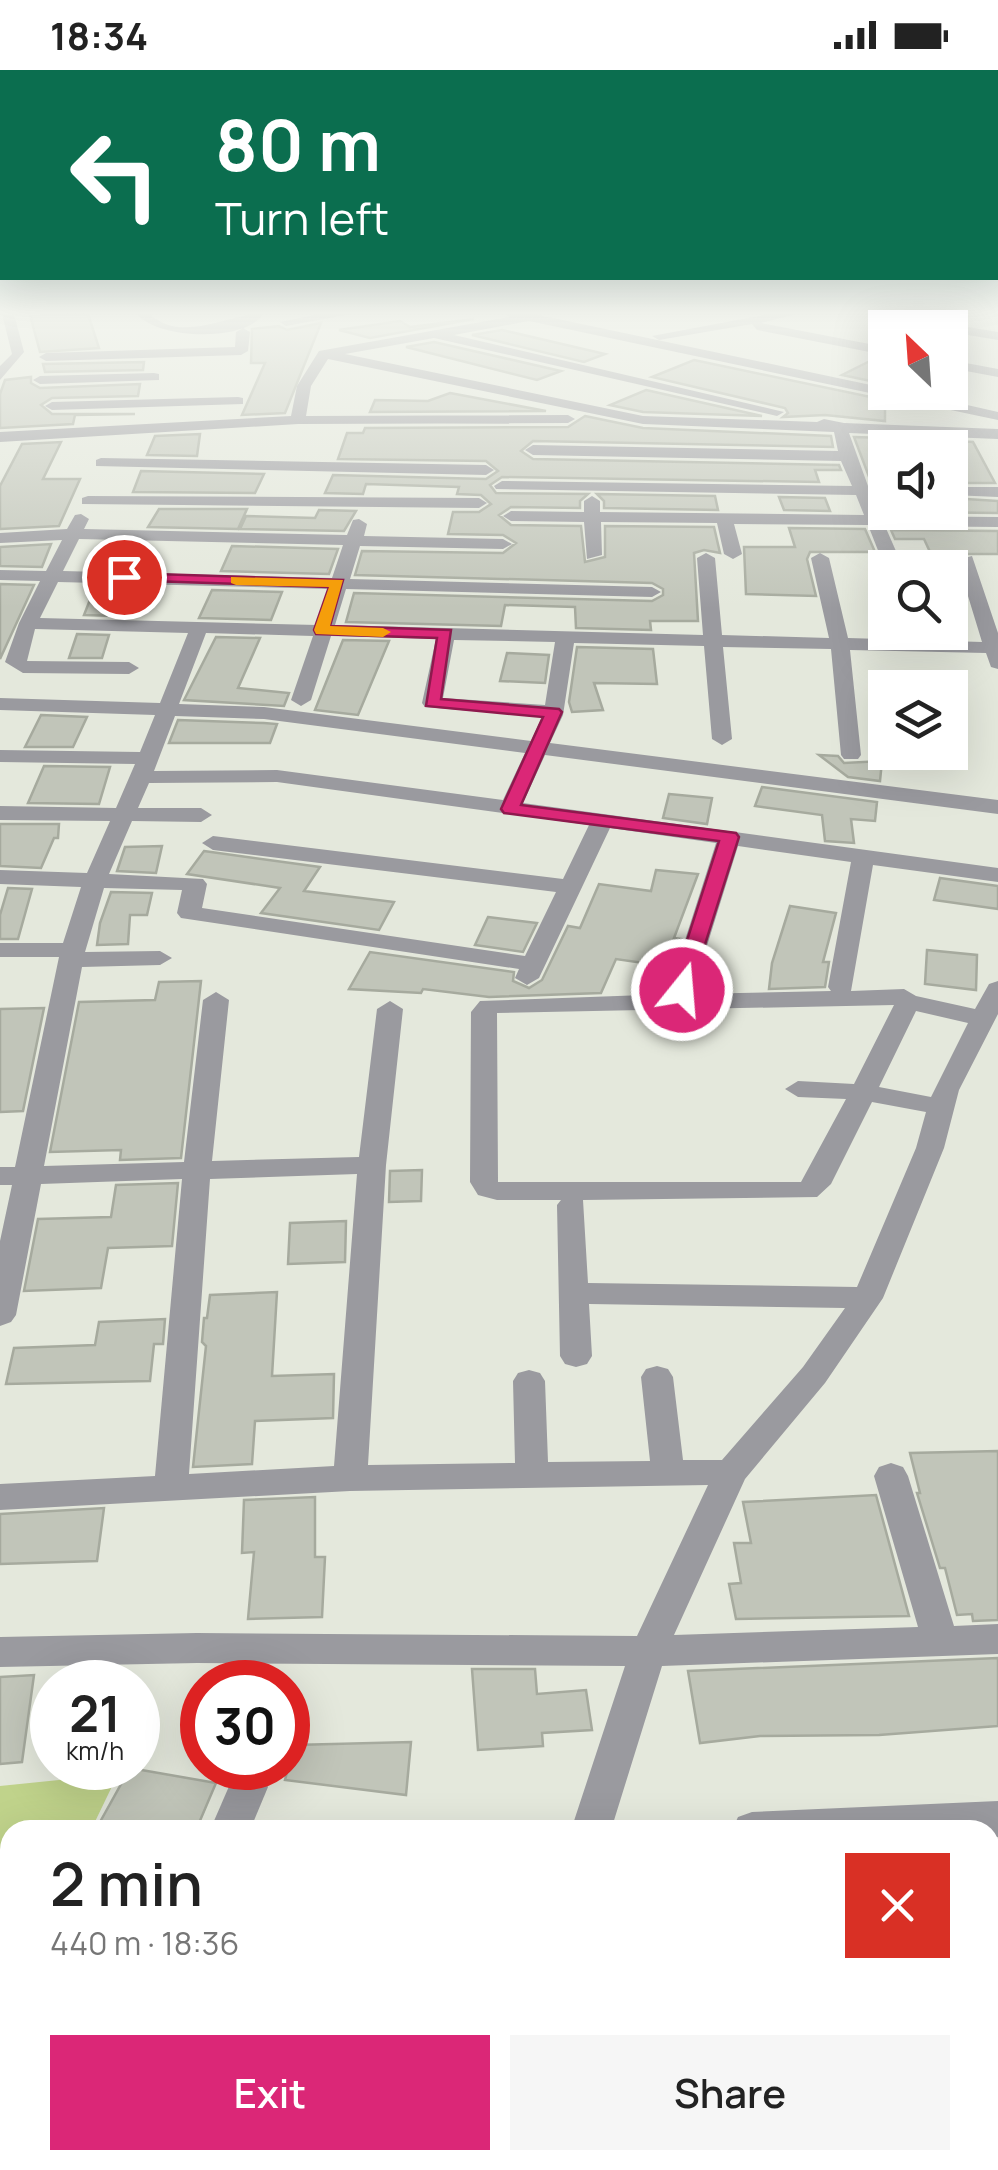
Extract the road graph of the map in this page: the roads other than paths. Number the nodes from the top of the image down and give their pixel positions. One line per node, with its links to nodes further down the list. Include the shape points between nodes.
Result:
1 (147, 412): 9 (street)
2 (299, 412): 6 (street)
3 (597, 412): 7 (street)
4 (778, 412): 8 (street)
5 (592, 419): 7 (street); 14 (street); 16 (street)
6 (298, 420): 9 (street); 14 (street)
7 (643, 420): 8 (street)
8 (840, 426): 10 (street); 17 (street)
9 (144, 427): 11 (street)
10 (920, 428): 12 (street)
11 (116, 430): 13 (street); 18 (street)
12 (998, 434)
13 (2, 440)
14 (385, 442): 18 (street); 19 (street); 27 (street)
15 (532, 450): 16 (street)
16 (593, 451): 17 (street); 21 (street)
17 (847, 456): 23 (street)
18 (100, 464): 26 (street)
19 (486, 470)
20 (502, 486): 21 (street)
21 (592, 486): 23 (street); 31 (street)
22 (968, 489): 25 (street)
23 (863, 491): 24 (street); 29 (street)
24 (868, 491)
25 (998, 492)
26 (88, 500): 27 (street); 36 (street)
27 (366, 502): 28 (street); 40 (street)
28 (479, 503)
29 (868, 505)
30 (511, 516): 31 (street)
31 (593, 517): 32 (street); 37 (street)
32 (724, 519): 33 (street); 42 (street)
33 (868, 521)
34 (968, 522): 35 (street)
35 (998, 522)
36 (75, 534): 39 (street); 40 (street); 48 (street)
37 (593, 536): 38 (street); 43 (street)
38 (683, 536)
39 (0, 538)
40 (354, 539): 41 (street); 49 (street)
41 (503, 544)
42 (733, 554)
43 (593, 556)
44 (706, 558): 56 (street)
45 (820, 558): 57 (street)
46 (968, 566): 58 (street)
47 (0, 575): 48 (street)
48 (52, 575): 49 (street); 51 (street)
49 (338, 583): 50 (street); 53 (street)
50 (652, 592)
51 (28, 623): 52 (street); 59 (street, via 18,665)
52 (199, 628): 53 (street); 62 (street)
53 (321, 630): 54 (street); 60 (street)
54 (446, 634): 55 (street); 63 (street, via 432,703)
55 (565, 637): 56 (street); 63 (street)
56 (713, 640): 57 (street); 64 (street)
57 (840, 644): 58 (street); 66 (street)
58 (996, 653)
59 (128, 668)
60 (302, 700)
61 (0, 704): 62 (street)
62 (166, 709): 65 (street, via 264,713); 68 (street)
63 (554, 712): 65 (street)
64 (722, 739)
65 (539, 747): 69 (street); 70 (street)
66 (851, 755)
67 (0, 756): 68 (street)
68 (143, 767): 70 (street, via 277,776); 73 (street)
69 (998, 808)
70 (510, 809): 74 (street)
71 (0, 813): 73 (street)
72 (201, 814): 73 (street)
73 (120, 816): 80 (street)
74 (602, 822): 75 (street); 81 (street)
75 (730, 837): 77 (street); 89 (street)
76 (214, 843): 81 (street)
77 (863, 858): 78 (street); 86 (street)
78 (998, 875)
79 (0, 877): 80 (street)
80 (95, 880): 83 (street); 85 (street, via 195,884 189,912)
81 (569, 887): 85 (street)
82 (0, 950): 83 (street)
83 (72, 955): 84 (street); 99 (street)
84 (160, 958)
85 (532, 964): 87 (street)
86 (841, 987)
87 (523, 989)
88 (998, 989): 93 (street)
89 (682, 990)
90 (216, 1000): 98 (street)
91 (908, 1002): 93 (street); 95 (street); 95 (street, via 899,996 489,1006 484,1182 496,1191 806,1191 817,1184)
92 (390, 1009): 97 (street)
93 (982, 1019): 96 (street)
94 (798, 1088): 95 (street)
95 (861, 1092): 96 (street)
96 (941, 1107): 102 (street)
97 (372, 1165): 98 (street); 111 (street)
98 (196, 1168): 99 (street); 112 (street)
99 (13, 1176): 103 (street)
100 (572, 1205): 101 (street)
101 (573, 1293): 102 (street); 104 (street)
102 (868, 1298): 108 (street, via 814,1375)
103 (0, 1315)
104 (576, 1356)
105 (657, 1378): 107 (street)
106 (529, 1380): 109 (street)
107 (668, 1472): 108 (street); 109 (street)
108 (731, 1472): 116 (street)
109 (532, 1474): 111 (street)
110 (891, 1476): 115 (street)
111 (350, 1478): 112 (street)
112 (171, 1485): 113 (street)
113 (0, 1497)
114 (998, 1639): 115 (street)
115 (942, 1642): 116 (street)
116 (648, 1651): 117 (street); 120 (street)
117 (0, 1652)
118 (247, 1790): 119 (street)
119 (234, 1820)
120 (594, 1820)

